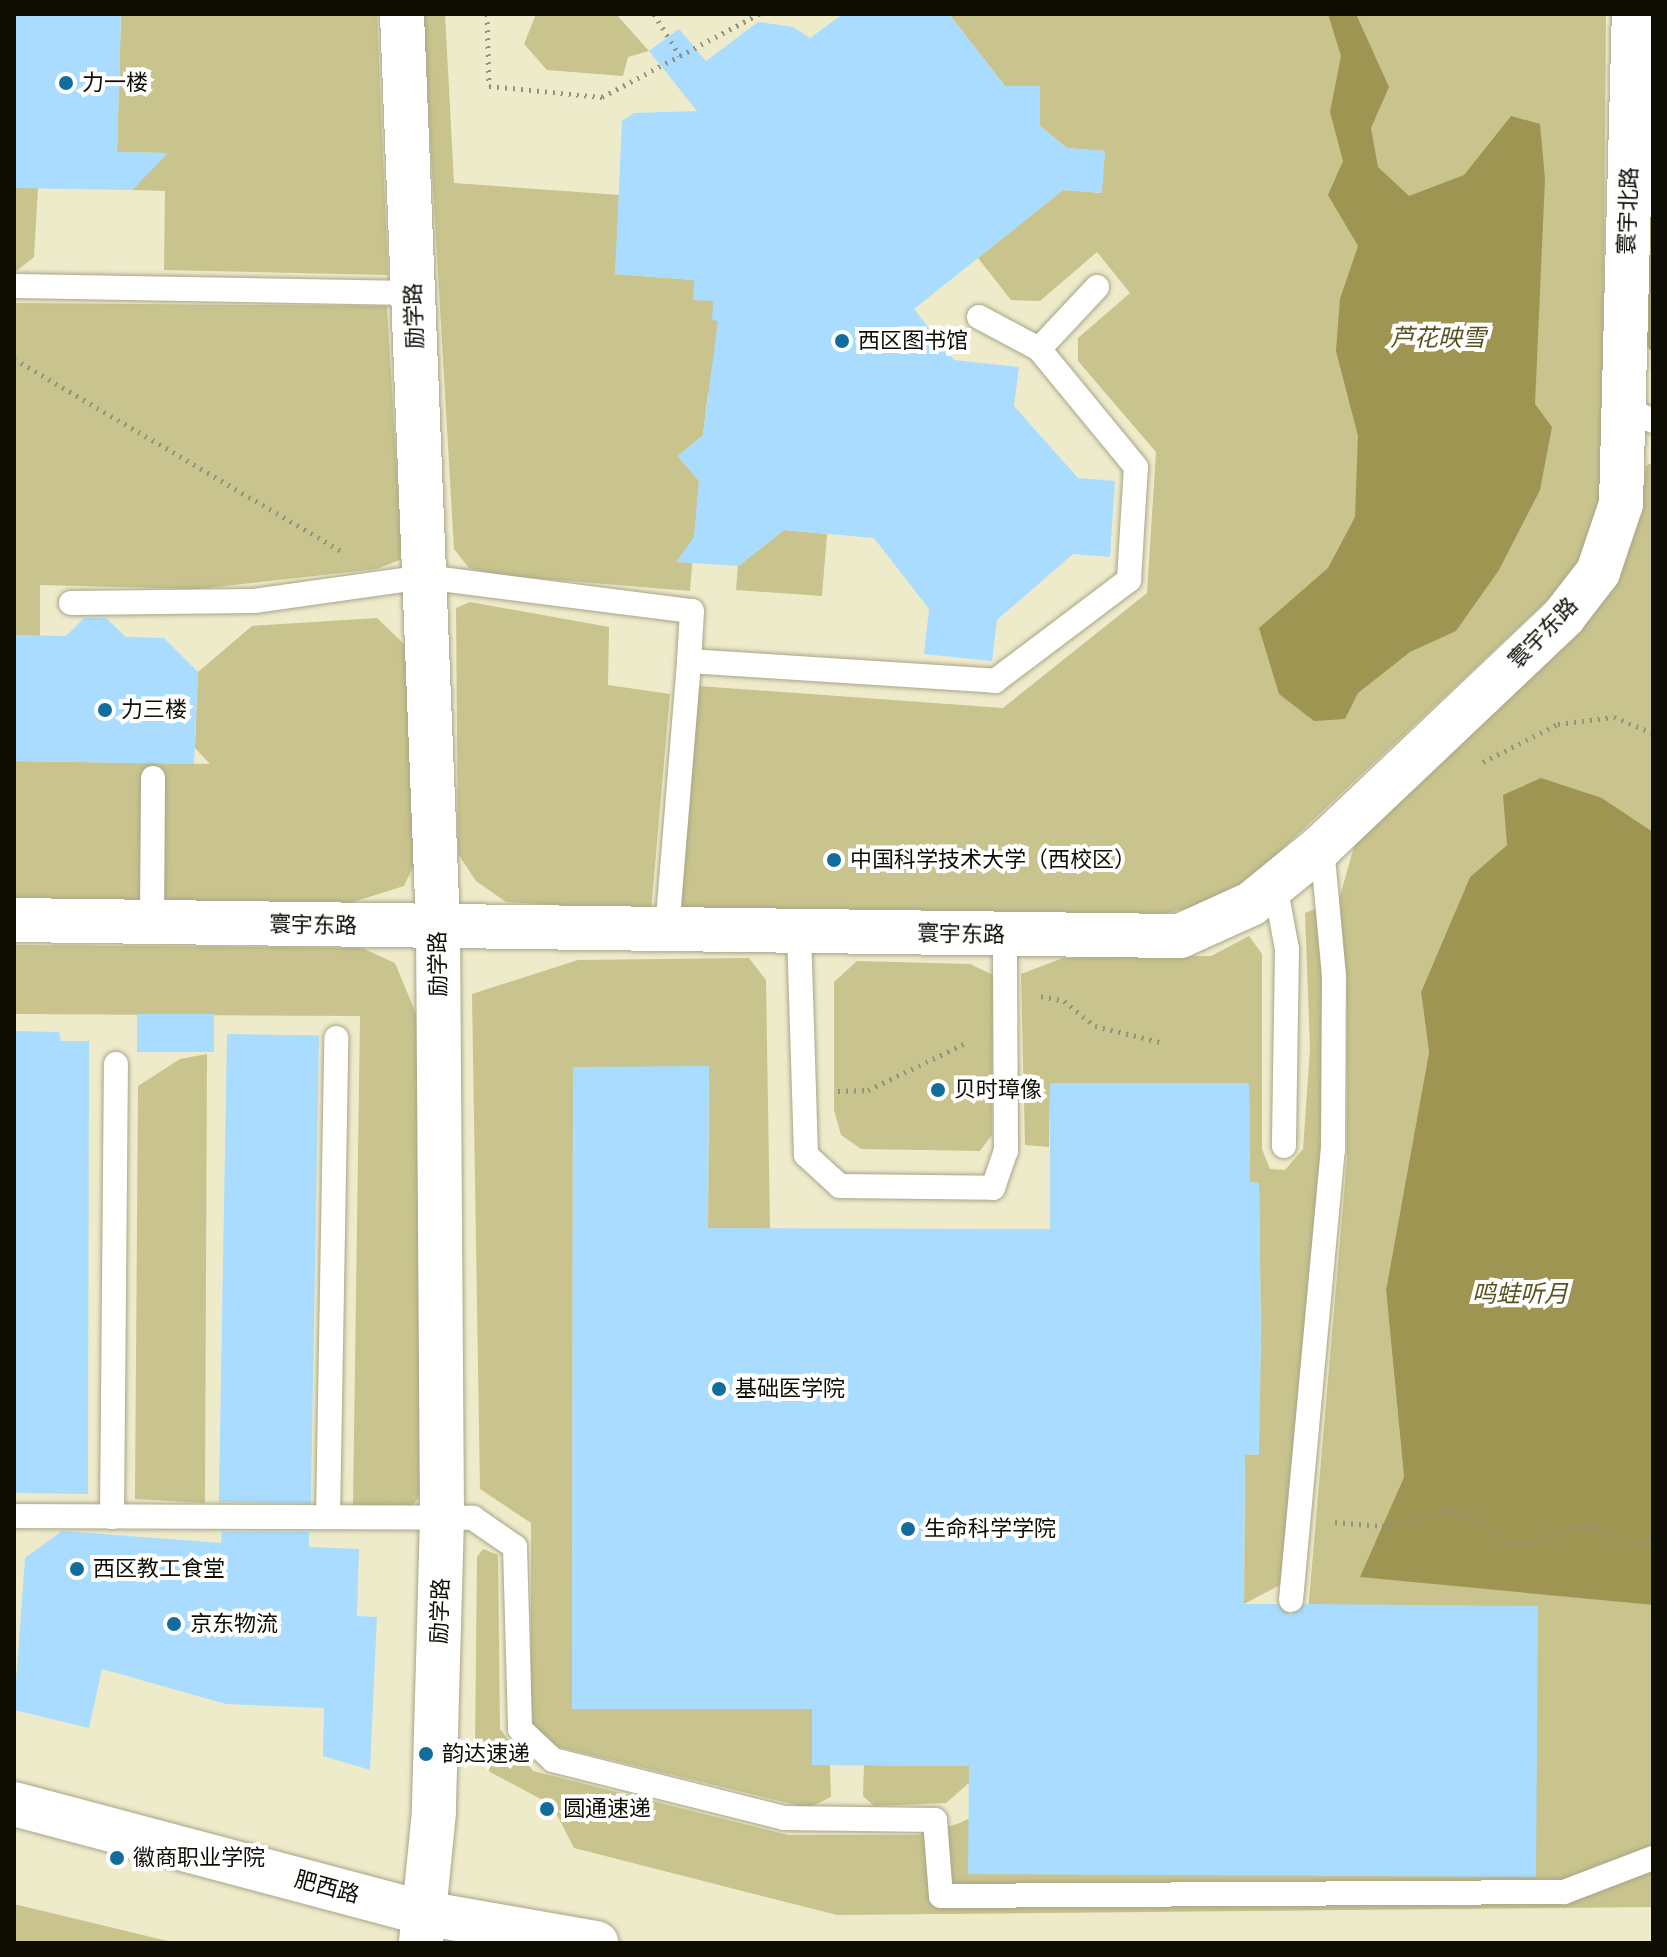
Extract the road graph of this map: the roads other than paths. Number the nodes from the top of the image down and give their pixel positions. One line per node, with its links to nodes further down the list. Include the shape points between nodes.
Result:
1 (402, 14): 5 (street, 励学路)
2 (1634, 14): 8 (street, 寰宇北路)
3 (14, 286): 5 (lane)
4 (1097, 287): 7 (lane)
5 (413, 293): 9 (street, 励学路)
6 (979, 317): 7 (lane)
7 (1039, 349): 11 (lane, via 1136,467 1129,580 995,681)
8 (1638, 414): 13 (street, 寰宇东路, via 1621,504 1598,572 1564,616)
9 (425, 577): 10 (lane, via 254,601); 11 (lane, via 692,611); 17 (street, 励学路)
10 (71, 603)
11 (689, 661): 18 (lane)
12 (153, 778): 16 (lane)
13 (1322, 846): 14 (street, 寰宇东路); 28 (lane, via 1334,976 1333,1151)
14 (1275, 885): 20 (street, 寰宇东路, via 1251,904 1180,936); 23 (lane, via 1287,949)
15 (14, 920): 16 (street, 寰宇东路)
16 (152, 923): 17 (street, 寰宇东路)
17 (438, 928): 18 (street, 寰宇东路); 27 (street, 励学路)
18 (667, 930): 19 (street, 寰宇东路)
19 (799, 932): 20 (street, 寰宇东路); 20 (lane, via 806,1155 840,1186 993,1188 1006,1151)
20 (1005, 935)
21 (336, 1038): 26 (lane)
22 (116, 1064): 25 (lane)
23 (1284, 1146)
24 (14, 1516): 25 (lane)
25 (112, 1517): 26 (lane)
26 (328, 1517): 27 (lane)
27 (442, 1518): 30 (lane, via 473,1518 515,1547 520,1729 553,1760 784,1818 935,1820 941,1896 1564,1892); 31 (street, 励学路, via 434,1812)
28 (1291, 1600)
29 (14, 1804): 31 (street, 肥西路)
30 (1653, 1858)
31 (414, 1933): 32 (street, 肥西路)
32 (596, 1943)

